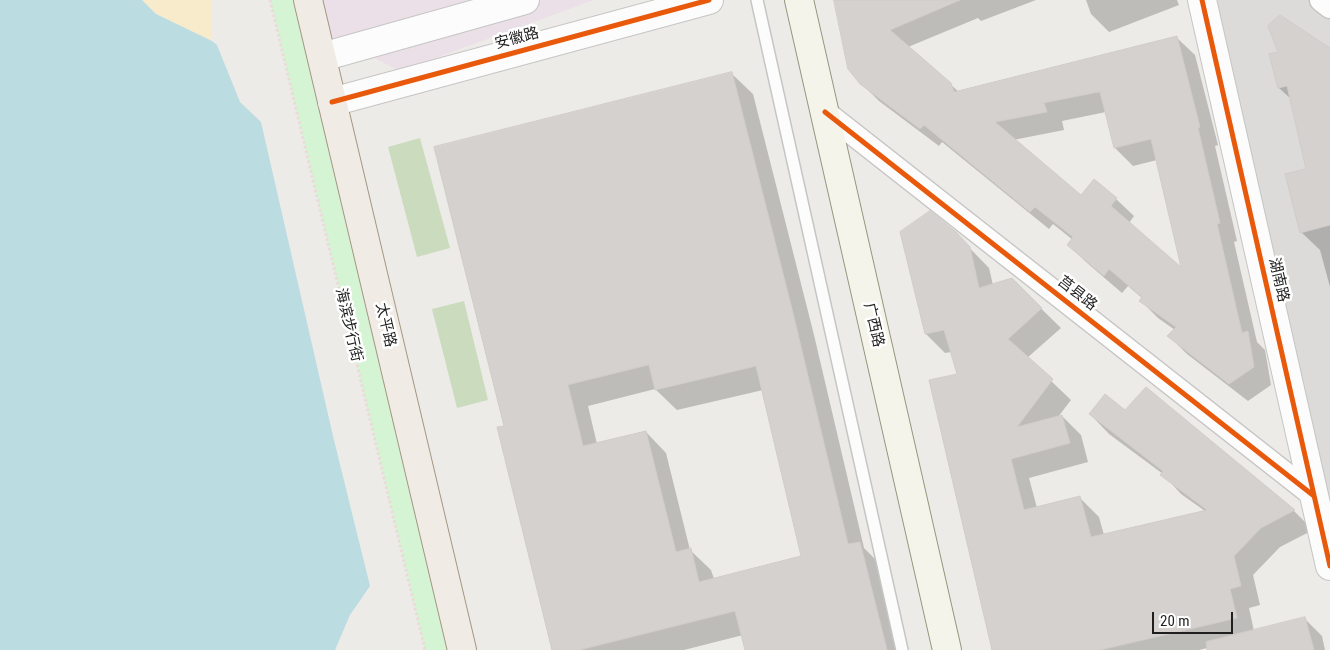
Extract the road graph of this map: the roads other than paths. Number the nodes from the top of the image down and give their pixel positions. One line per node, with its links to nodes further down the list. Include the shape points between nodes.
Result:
1 (308, 0): 9 (main road, 太平路)
2 (525, 0): 9 (street)
3 (709, 0): 10 (street, 安徽路)
4 (756, 0): 15 (lane)
5 (799, 0): 11 (main road, 广西路)
6 (1202, 0): 12 (street, 湖南路)
7 (1321, 0): 8 (street)
8 (1330, 7)
9 (322, 57): 10 (main road, 太平路)
10 (332, 102): 14 (main road, 太平路)
11 (825, 112): 12 (street, 莒县路); 16 (main road, 广西路)
12 (1314, 496): 13 (street, 湖南路)
13 (1330, 566)
14 (462, 650)
15 (902, 650)
16 (948, 650)

